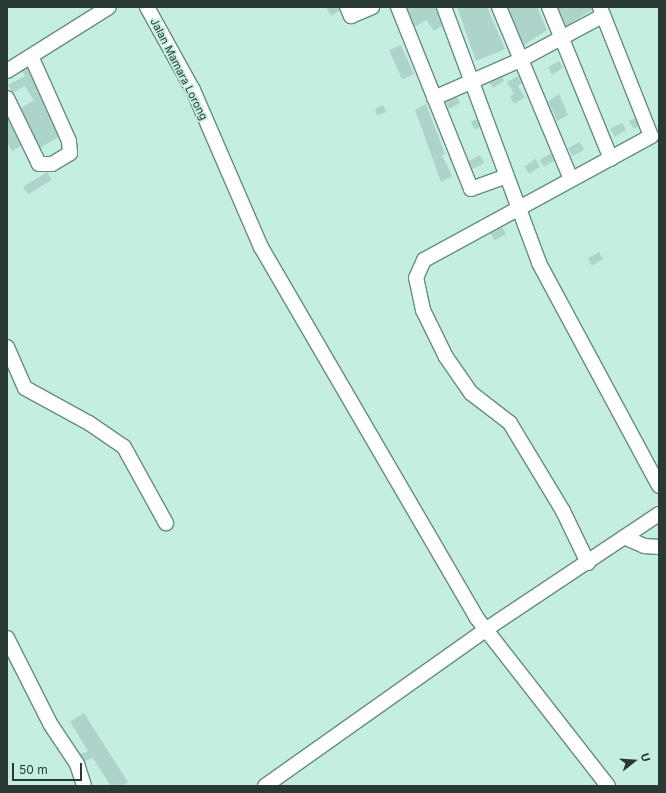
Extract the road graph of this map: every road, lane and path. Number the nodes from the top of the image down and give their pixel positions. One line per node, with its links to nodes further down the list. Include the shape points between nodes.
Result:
1 (109, 7): 11 (street)
2 (147, 7): 29 (street, Jalan Mamara Lorong, via 211,130 278,278)
3 (347, 7): 4 (street, via 351,16)
4 (372, 7)
5 (398, 7): 16 (street)
6 (444, 7): 14 (street)
7 (500, 7): 12 (street)
8 (549, 7): 10 (street)
9 (601, 11): 10 (street); 17 (street)
10 (563, 39): 12 (street); 18 (street)
11 (31, 56): 13 (street); 15 (street, via 69,141 70,153 52,164 40,164)
12 (520, 60): 14 (street); 20 (street)
13 (7, 71)
14 (472, 83): 16 (street); 19 (street)
15 (7, 98)
16 (434, 98): 19 (street, via 471,189)
17 (655, 134): 18 (street)
18 (611, 159): 20 (street)
19 (506, 176): 21 (street)
20 (570, 177): 21 (street)
21 (517, 206): 23 (street, via 540,263); 28 (street, via 424,260 418,270 416,290 446,358 471,393 510,423 563,511)
22 (7, 347): 25 (street, via 25,388 89,423 124,447)
23 (659, 486)
24 (659, 514): 26 (street)
25 (166, 523)
26 (624, 537): 27 (street, via 644,546); 28 (street)
27 (659, 547)
28 (588, 562): 29 (street)
29 (485, 630): 32 (street); 33 (street, Jalan Mamara Lorong)
30 (7, 638): 31 (street, via 51,725 77,764)
31 (84, 786)
32 (265, 786)
33 (608, 786)

